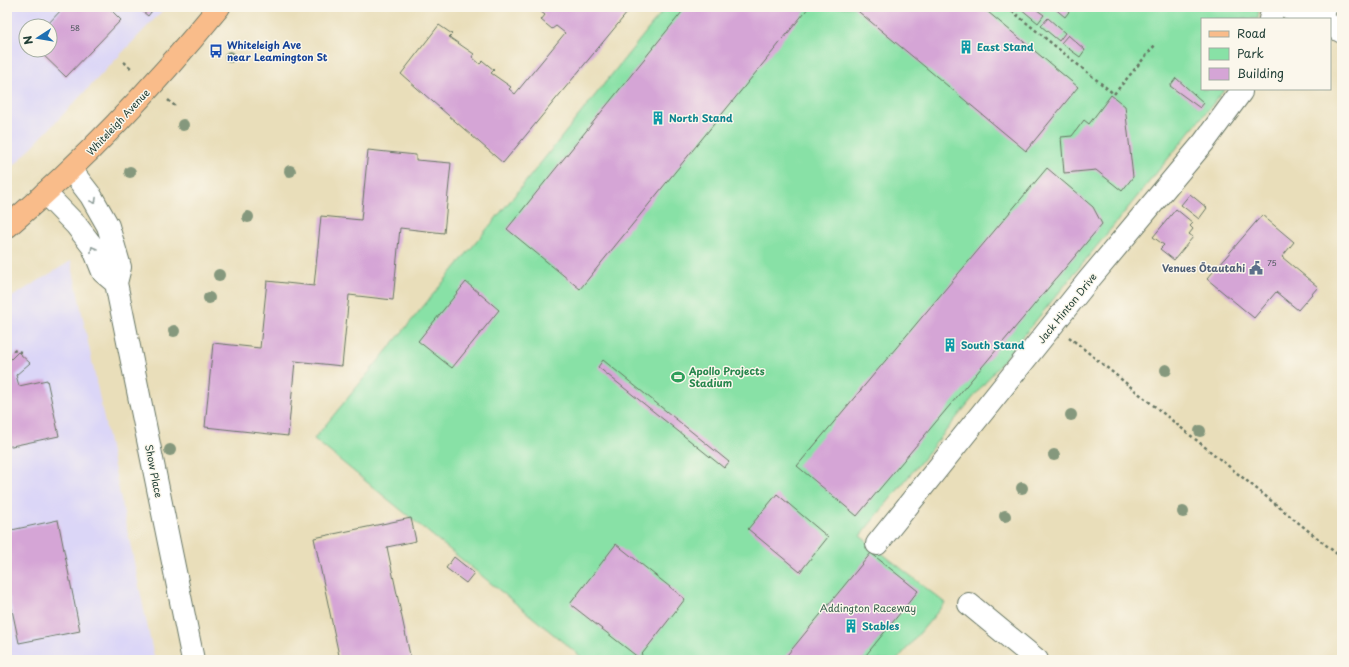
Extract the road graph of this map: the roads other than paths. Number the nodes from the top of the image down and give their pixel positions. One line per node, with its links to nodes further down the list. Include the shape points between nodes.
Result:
1 (219, 7): 7 (main road, Whiteleigh Avenue, via 134,106)
2 (1274, 7): 3 (street)
3 (1270, 18)
4 (1331, 26): 5 (street)
5 (1342, 32)
6 (1243, 90): 11 (street, Jack Hinton Drive, via 1204,142 1053,324)
7 (71, 170): 8 (main road, Whiteleigh Avenue); 10 (street, Show Place, one-way to 10, via 92,196 108,226 120,267)
8 (46, 193): 9 (main road, Whiteleigh Avenue); 10 (street, one-way to 8, via 104,272 93,247 84,235)
9 (7, 227)
10 (116, 283): 13 (street, Show Place)
11 (877, 544)
12 (969, 604): 14 (street)
13 (193, 660)
14 (1037, 660)

